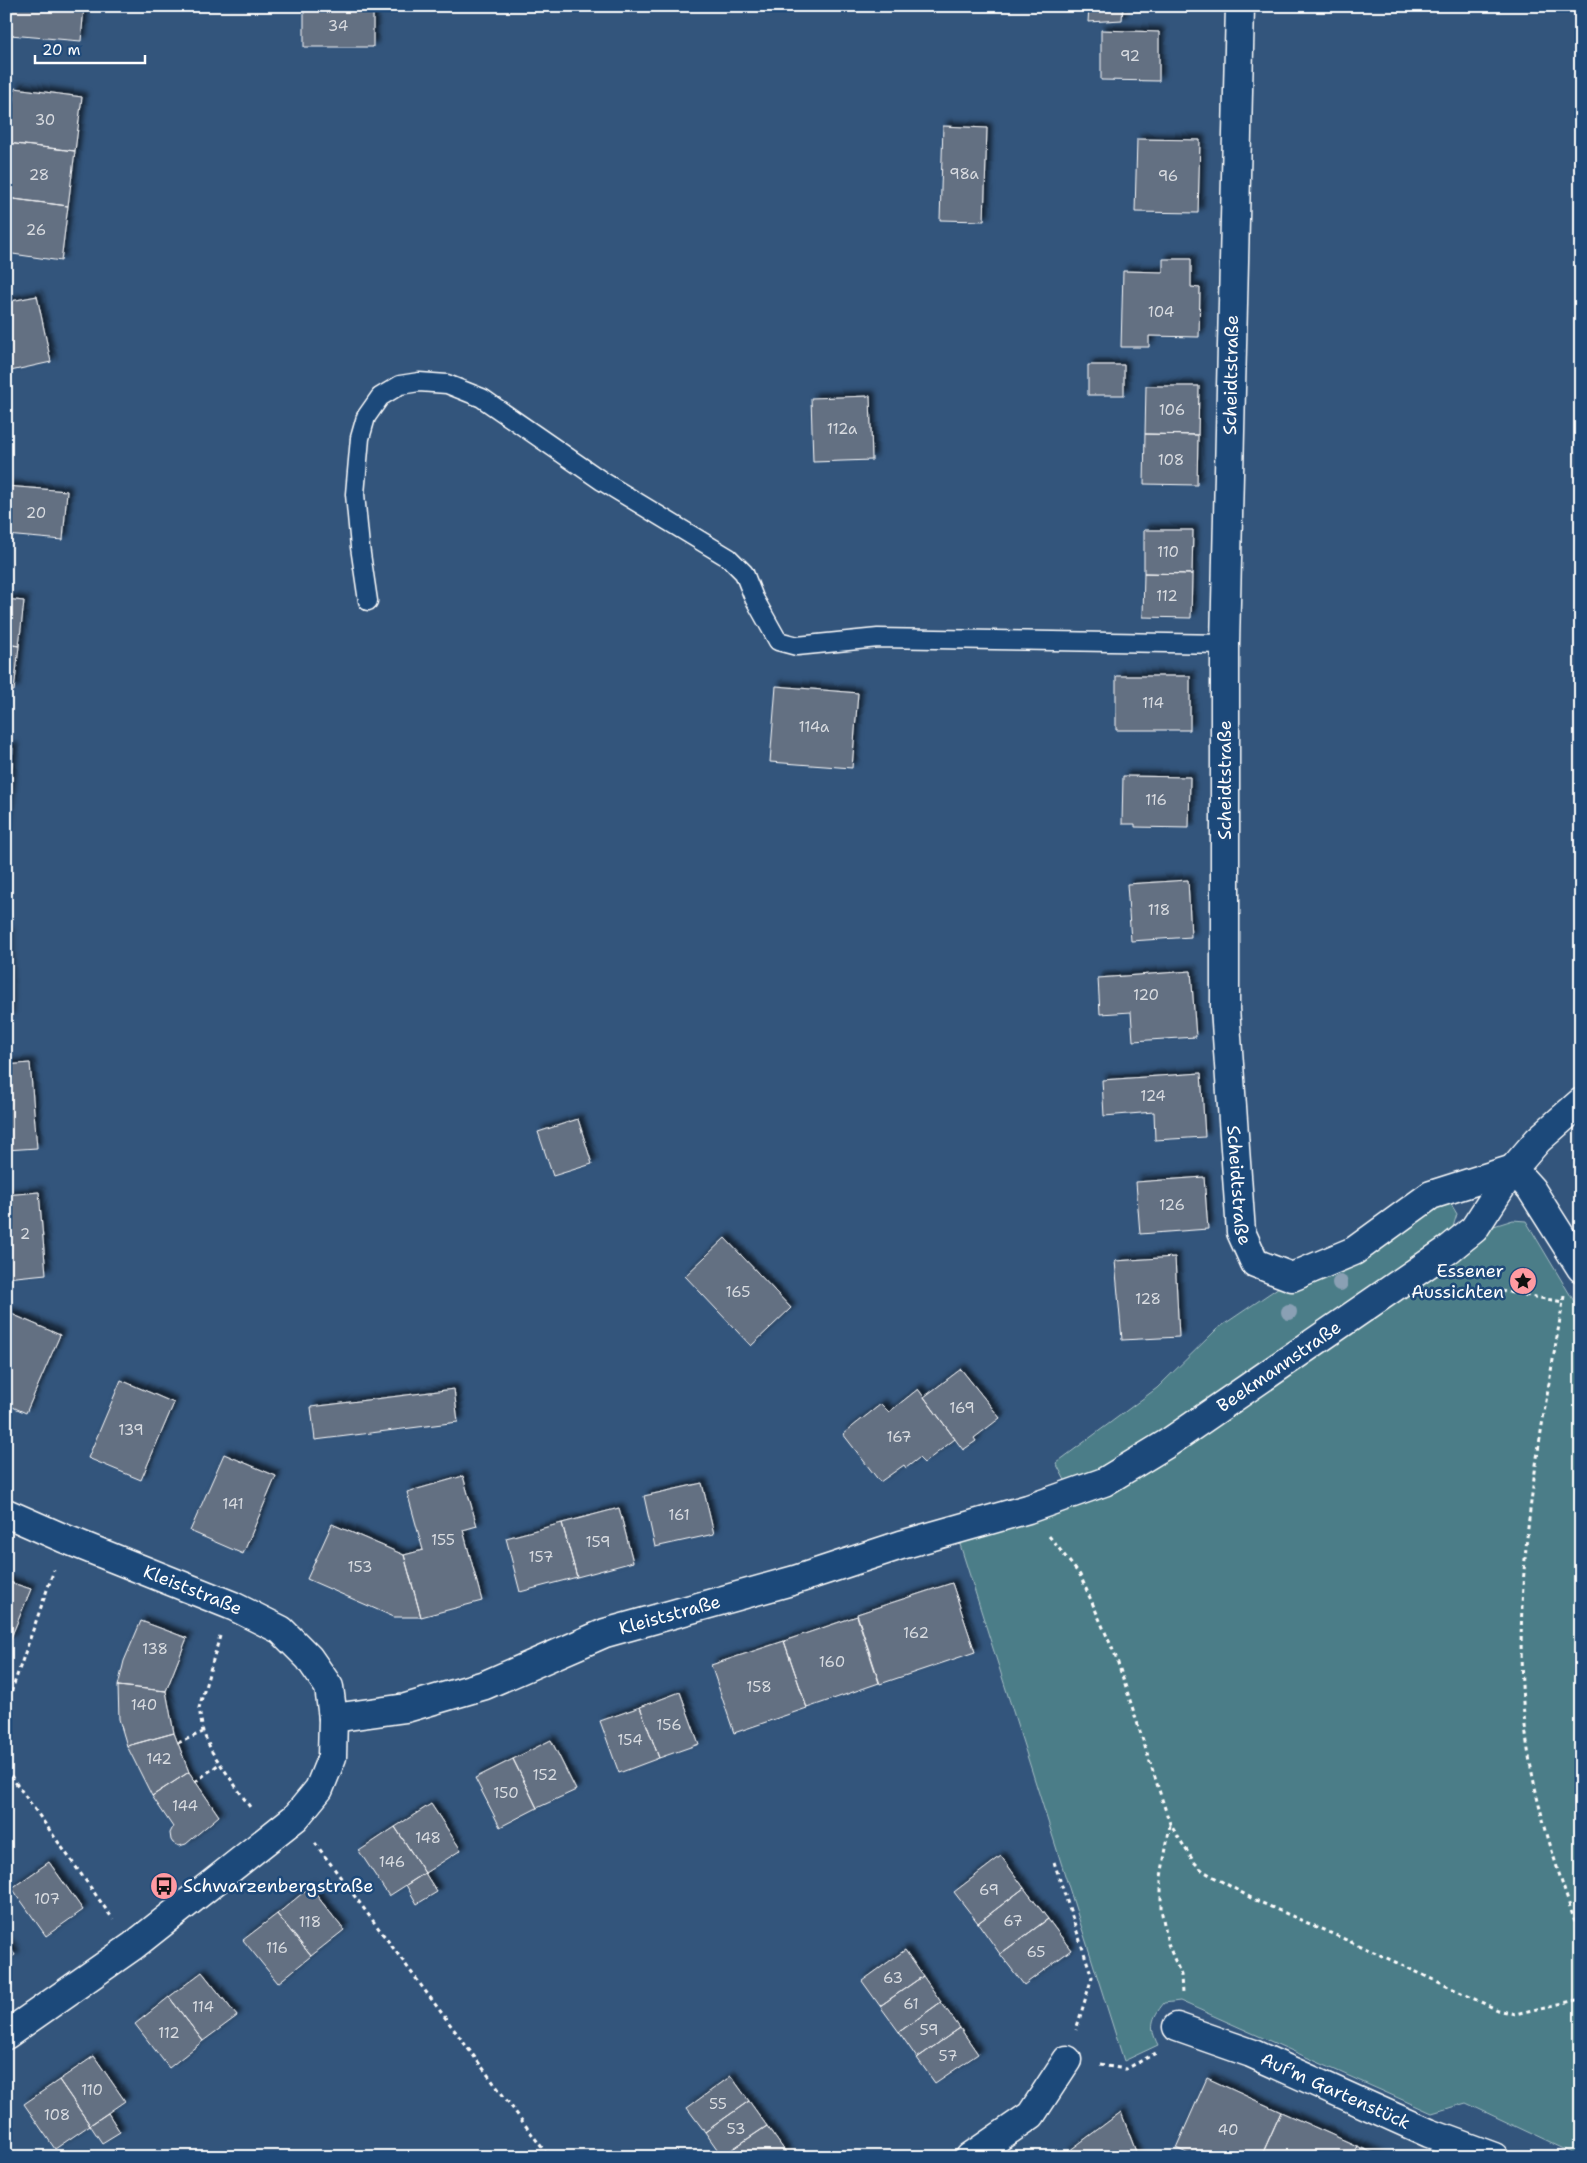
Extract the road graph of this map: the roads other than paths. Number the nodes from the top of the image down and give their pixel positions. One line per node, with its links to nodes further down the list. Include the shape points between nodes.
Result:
1 (1240, 6): 3 (street, Scheidtstraße)
2 (368, 601): 3 (lane, via 356,494 360,438 366,417 380,397 400,385 419,382 448,384 482,398 602,481 729,558 744,573 778,641 797,646 878,638)
3 (1225, 644): 5 (street, Scheidtstraße, via 1225,1009 1241,1232 1255,1263 1292,1277 1354,1251 1431,1195)
4 (1581, 1102): 5 (street, Beekmannstraße, via 1538,1140)
5 (1513, 1169): 6 (street, via 1531,1189); 8 (street, Beekmannstraße, via 1474,1229 1448,1250 1168,1443 1104,1482)
6 (1581, 1268)
7 (6, 1512): 9 (street, Kleiststraße, via 233,1606 281,1630 309,1658 328,1687)
8 (1018, 1512): 9 (street, Kleiststraße, via 901,1544 795,1580 605,1633 485,1685 406,1708)
9 (333, 1718): 11 (street, Kleiststraße, via 332,1757 319,1789 296,1816 133,1946)
10 (1177, 2027): 14 (street, Auf'm Gartenstück, via 1250,2052 1429,2133)
11 (6, 2035)
12 (1067, 2060): 13 (street, via 1031,2115)
13 (970, 2157)
14 (1494, 2157)

